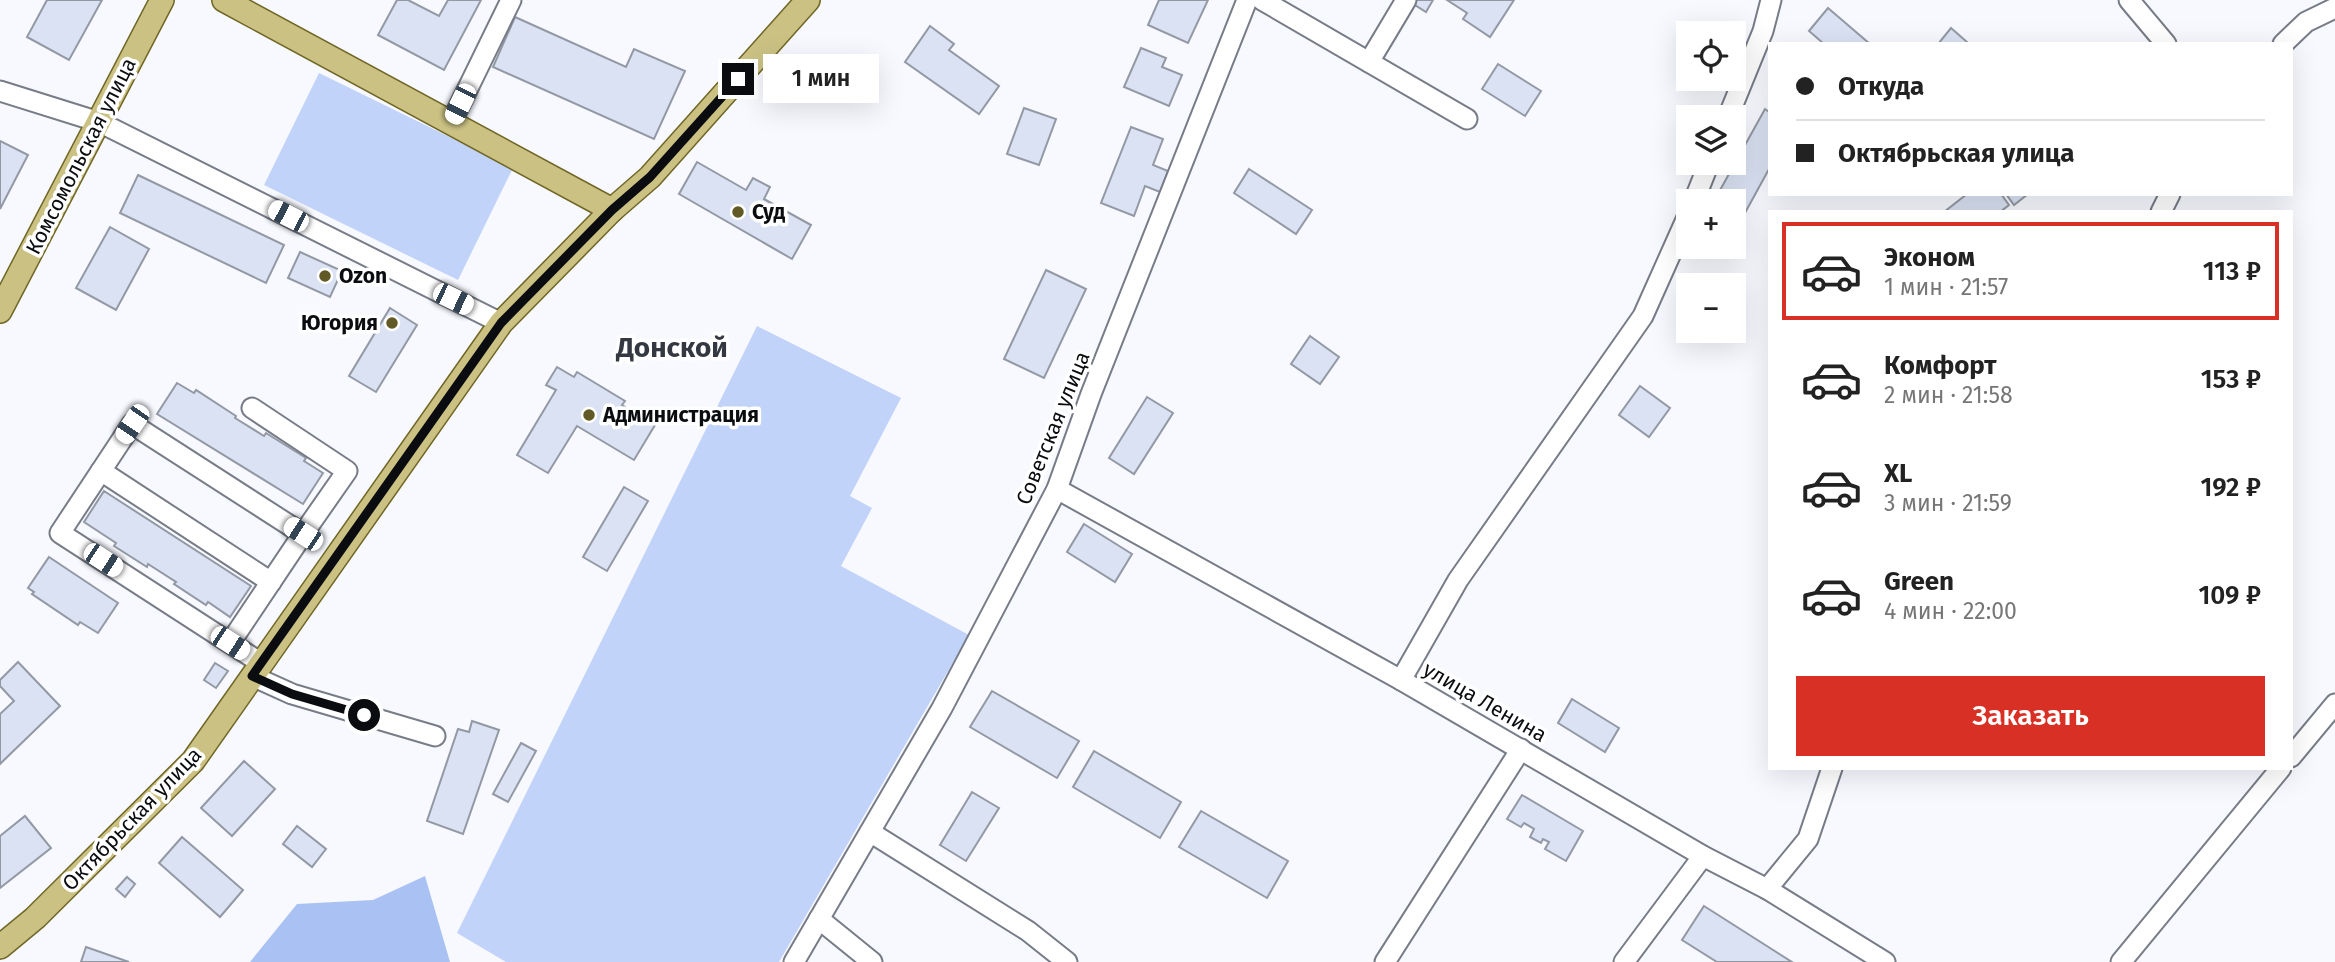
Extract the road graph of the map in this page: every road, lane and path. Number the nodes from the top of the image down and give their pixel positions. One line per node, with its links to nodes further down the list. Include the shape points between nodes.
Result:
1 (162, 0): 17 (main road, Комсомольская улица)
2 (224, 0): 18 (main road)
3 (511, 0): 18 (street)
4 (808, 0): 19 (main road, Октябрьская улица, via 650,177)
5 (1247, 0): 25 (street, Советская улица)
6 (1262, 0): 13 (street)
7 (1406, 0): 13 (street)
8 (1771, 0): 15 (street)
9 (2129, 0): 11 (street)
10 (2335, 8): 12 (street, via 2306,23)
11 (2164, 42)
12 (2285, 42)
13 (1369, 62): 16 (street)
14 (0, 91): 17 (street)
15 (1733, 105)
16 (1467, 119)
17 (99, 122): 21 (main road, Комсомольская улица); 22 (street)
18 (451, 123): 19 (main road)
19 (612, 210): 22 (main road, Октябрьская улица)
20 (1676, 242): 30 (street, via 1643,316 1458,580)
21 (0, 312)
22 (501, 323): 29 (main road, Октябрьская улица)
23 (252, 408): 26 (street, via 347,471)
24 (101, 471): 26 (street, via 132,424); 27 (street); 28 (street, via 60,533)
25 (1057, 489): 30 (street, улица Ленина); 37 (street, Советская улица, via 942,708)
26 (303, 534): 27 (street)
27 (271, 582): 28 (street)
28 (230, 643): 29 (street)
29 (257, 670): 32 (street, via 292,694); 41 (main road, Октябрьская улица, via 192,761 35,918)
30 (1401, 680): 33 (street, улица Ленина)
31 (2335, 704): 34 (street)
32 (435, 736)
33 (1521, 749): 38 (street, улица Ленина); 45 (street)
34 (2293, 755)
35 (1831, 770): 39 (street, via 1808,839)
36 (2279, 770): 48 (street)
37 (870, 832): 40 (street, Советская улица); 44 (street, via 1028,931)
38 (1703, 856): 39 (street, улица Ленина); 46 (street)
39 (1767, 889): 47 (street, улица Ленина)
40 (819, 919): 42 (street, Советская улица); 43 (street)
41 (0, 947)
42 (794, 962)
43 (872, 962)
44 (1067, 962)
45 (1385, 962)
46 (1624, 962)
47 (1885, 962)
48 (2121, 962)

